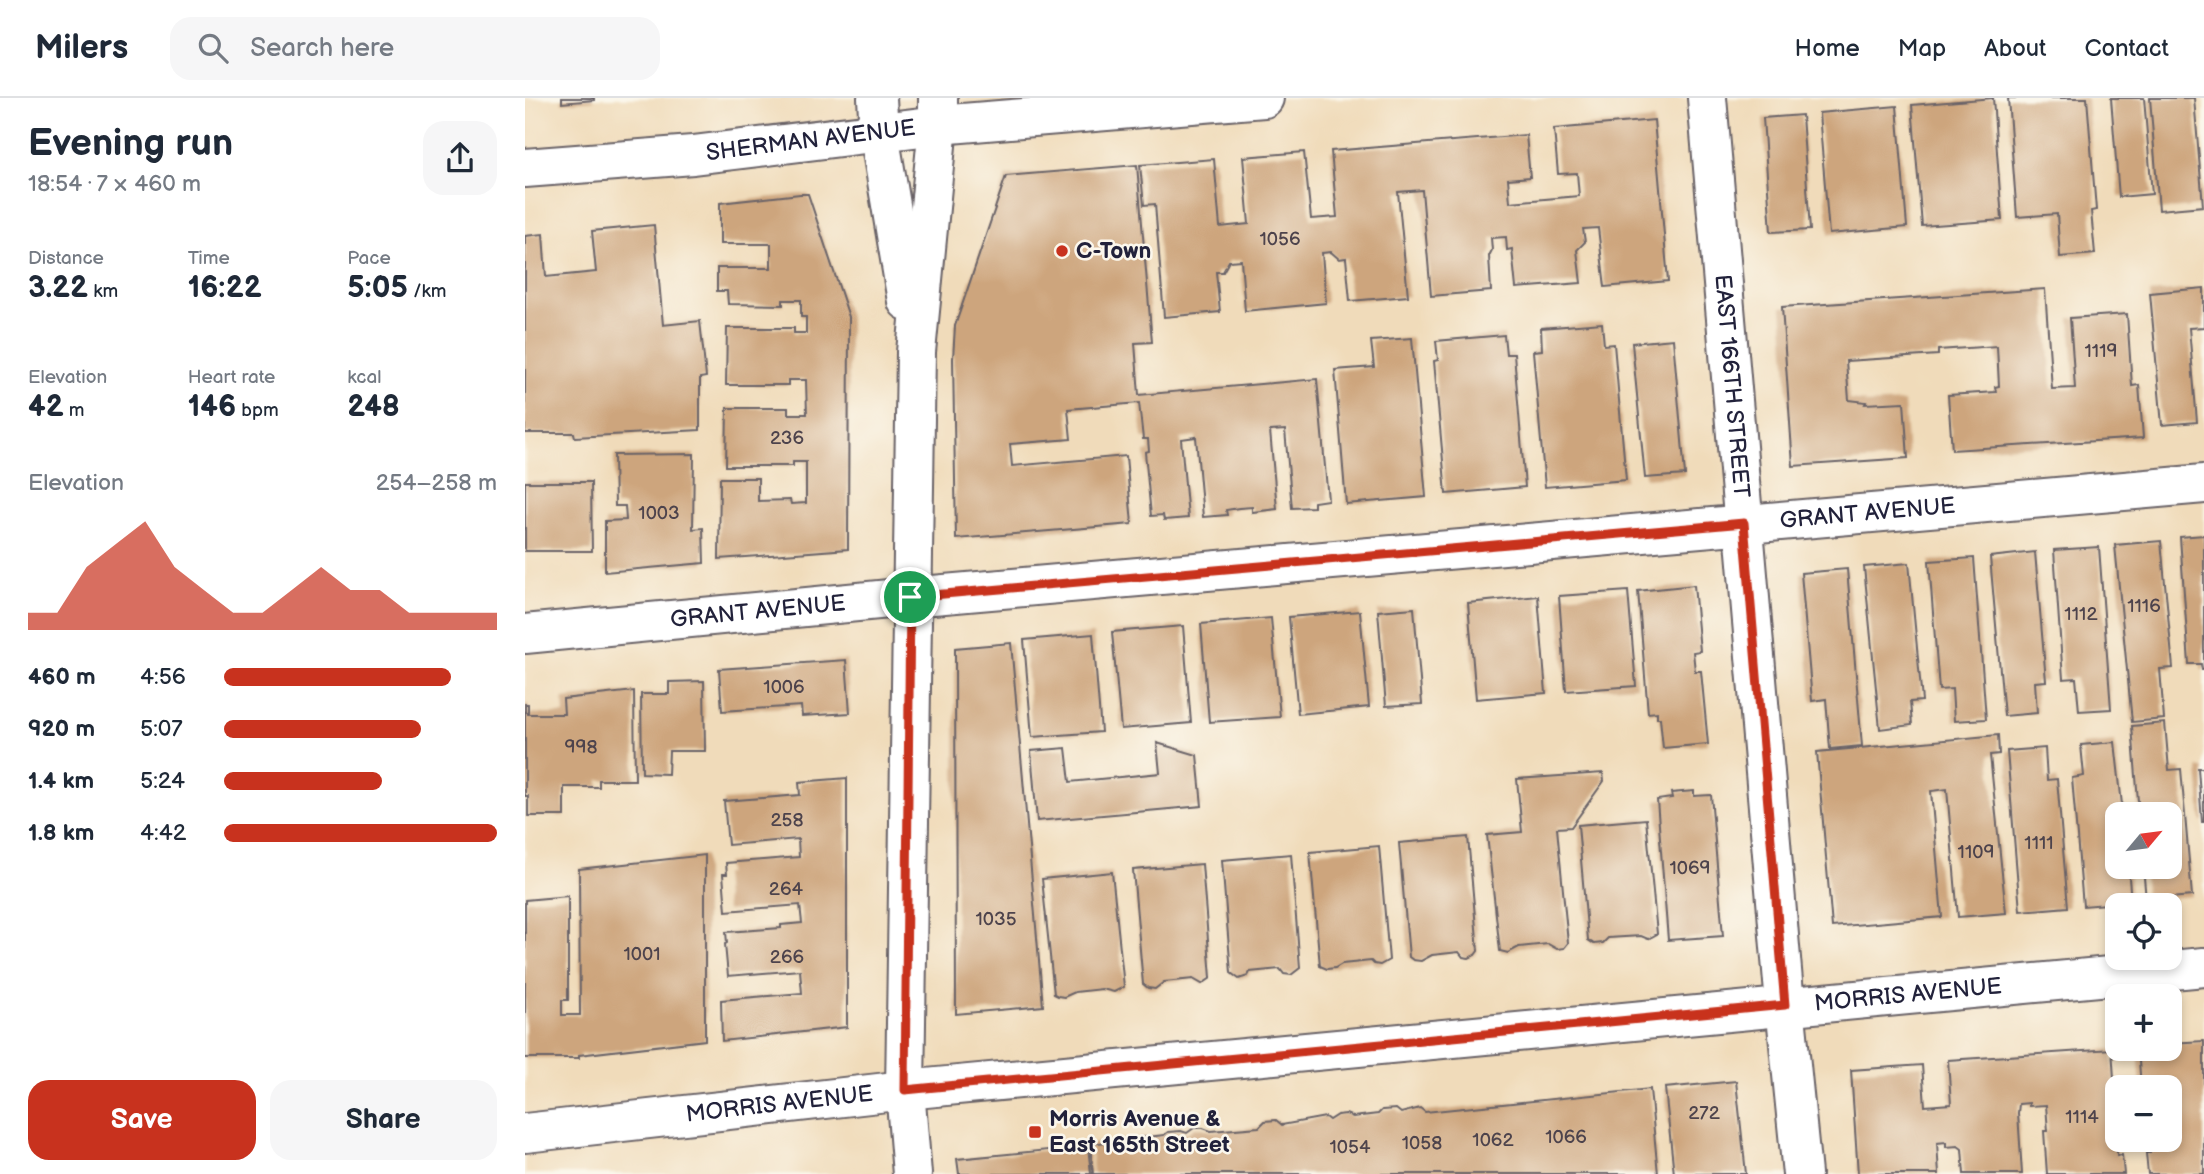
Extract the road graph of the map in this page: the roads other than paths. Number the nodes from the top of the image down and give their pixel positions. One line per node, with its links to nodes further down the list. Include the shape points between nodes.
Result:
1 (1263, 98): 3 (street, SHERMAN AVENUE)
2 (1707, 98): 8 (street, EAST 166TH STREET)
3 (938, 111): 4 (street, SHERMAN AVENUE); 6 (street)
4 (878, 115): 5 (street, SHERMAN AVENUE, via 693,155); 6 (street)
5 (525, 168)
6 (916, 352): 9 (street)
7 (2204, 484): 8 (street, GRANT AVENUE)
8 (1744, 523): 9 (street, GRANT AVENUE); 12 (street, EAST 166TH STREET)
9 (910, 597): 10 (street, GRANT AVENUE); 13 (street)
10 (525, 634)
11 (2204, 967): 12 (street, MORRIS AVENUE)
12 (1785, 1005): 13 (street, MORRIS AVENUE); 16 (street, EAST 166TH STREET)
13 (905, 1090): 14 (street, MORRIS AVENUE); 15 (street)
14 (525, 1133)
15 (912, 1174)
16 (1802, 1174)

